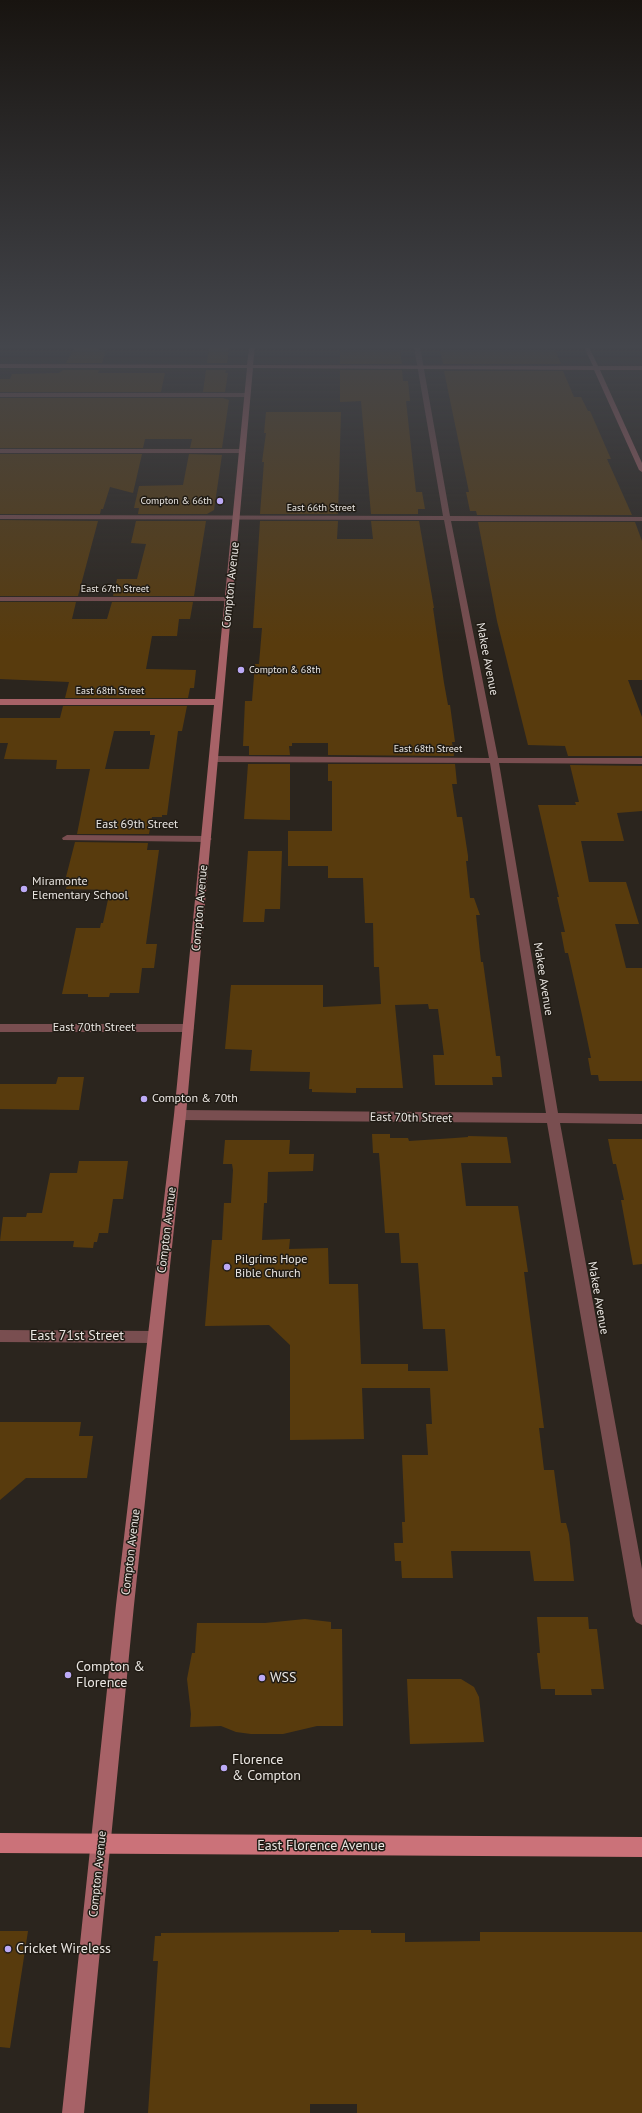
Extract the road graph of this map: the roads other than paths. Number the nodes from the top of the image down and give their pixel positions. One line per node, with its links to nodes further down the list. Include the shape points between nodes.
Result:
1 (243, 446): 5 (main road, Compton Avenue)
2 (434, 446): 9 (street, Makee Avenue)
3 (631, 446): 6 (main road)
4 (0, 451): 5 (street)
5 (243, 451): 8 (main road, Compton Avenue)
6 (642, 470)
7 (0, 518): 8 (street, East 66th Street)
8 (237, 518): 9 (street, East 66th Street); 12 (main road, Compton Avenue)
9 (447, 519): 10 (street, East 66th Street); 16 (street, Makee Avenue)
10 (642, 519)
11 (0, 599): 12 (street, East 67th Street)
12 (229, 599): 14 (main road, Compton Avenue)
13 (0, 702): 14 (main road, East 68th Street)
14 (219, 702): 15 (main road, Compton Avenue)
15 (214, 759): 16 (street, East 68th Street); 19 (main road, Compton Avenue)
16 (494, 761): 17 (street, East 68th Street); 23 (street, Makee Avenue)
17 (642, 761)
18 (67, 838): 19 (street, East 69th Street)
19 (207, 839): 21 (main road, Compton Avenue)
20 (0, 1028): 21 (street, East 70th Street)
21 (188, 1028): 22 (main road, Compton Avenue)
22 (180, 1115): 23 (street, East 70th Street); 26 (main road, Compton Avenue)
23 (553, 1119): 24 (street, East 70th Street); 27 (street, Makee Avenue)
24 (642, 1119)
25 (0, 1336): 26 (street, East 71st Street)
26 (154, 1337): 29 (main road, Compton Avenue)
27 (642, 1616)
28 (0, 1843): 29 (main road, East Florence Avenue)
29 (101, 1844): 30 (main road, East Florence Avenue); 31 (main road, Compton Avenue)
30 (642, 1847)
31 (73, 2113)

